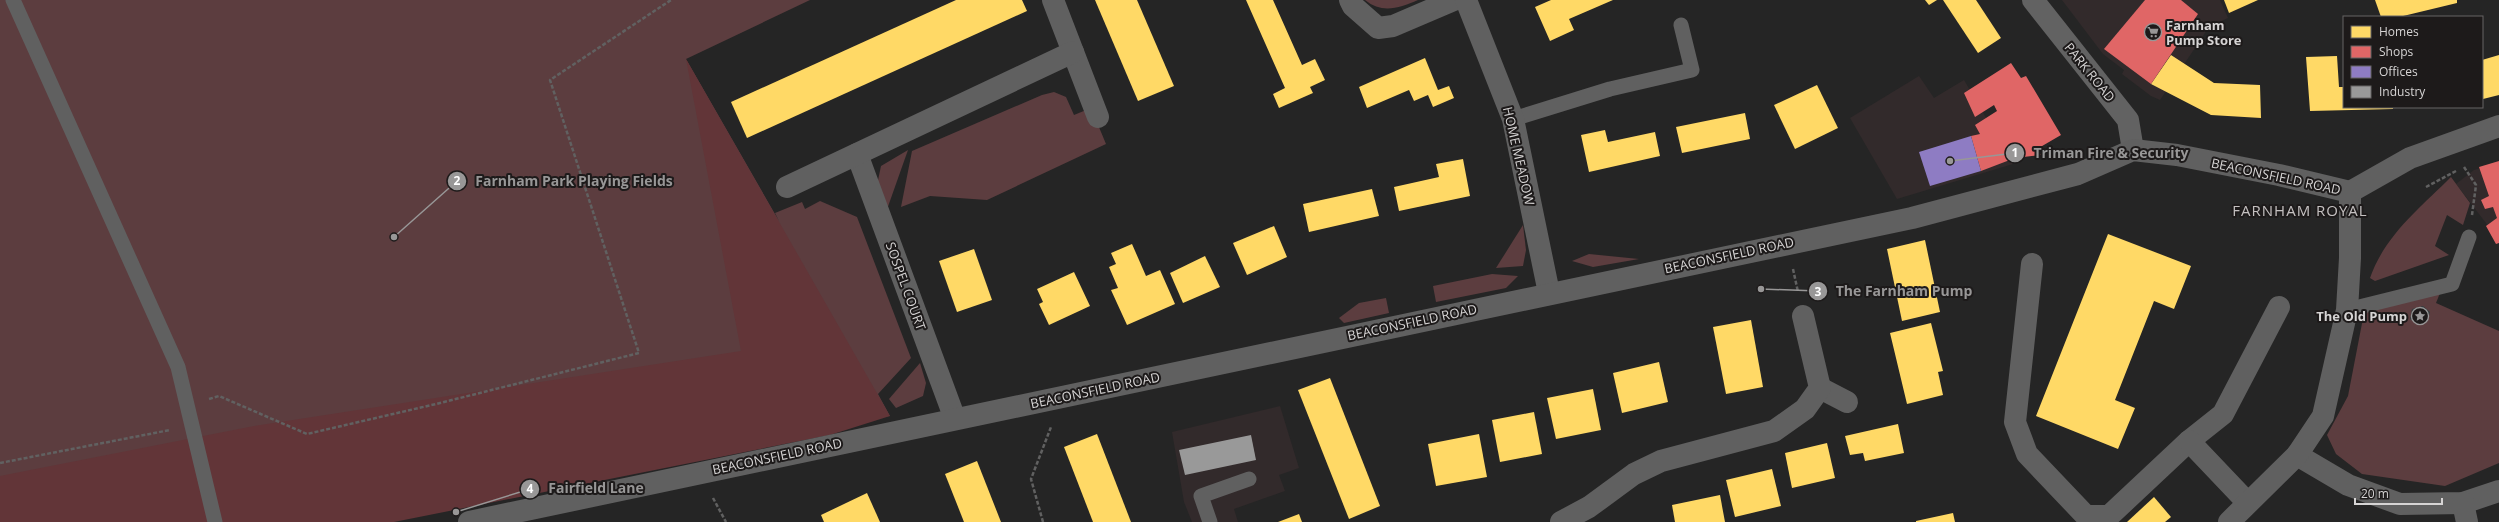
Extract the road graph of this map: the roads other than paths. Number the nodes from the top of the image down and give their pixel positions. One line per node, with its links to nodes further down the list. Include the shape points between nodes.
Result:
1 (13, 0): 31 (lane, via 178,367)
2 (1053, 0): 8 (street)
3 (1350, 0): 4 (street, via 1353,6 1378,28 1393,26)
4 (1454, 0)
5 (1466, 0): 10 (street, HOME MEADOW)
6 (2033, 0): 12 (main road, PARK ROAD, via 2128,120)
7 (1681, 25): 10 (lane, via 1692,70 1610,89)
8 (1073, 52): 9 (street); 13 (street)
9 (1098, 117)
10 (1513, 119): 18 (street, HOME MEADOW)
11 (2499, 126): 15 (street, via 2410,158)
12 (2133, 150): 15 (street, BEACONSFIELD ROAD, via 2192,158); 18 (street, BEACONSFIELD ROAD, via 2063,178 1912,218)
13 (857, 154): 14 (street); 24 (street, SOSPEL COURT)
14 (786, 186)
15 (2350, 192): 20 (street, via 2350,258)
16 (2469, 237): 20 (lane, via 2452,284)
17 (2032, 264): 25 (street, via 2015,422 2027,454 2086,516 2109,516)
18 (1549, 293): 24 (street, BEACONSFIELD ROAD)
19 (2279, 307): 25 (street, via 2223,414)
20 (2346, 310): 26 (street, via 2323,416)
21 (1803, 316): 22 (street)
22 (1820, 388): 23 (street); 34 (street, via 1804,408 1774,431 1661,461 1634,474 1589,508)
23 (1847, 402)
24 (954, 419): 32 (street, BEACONSFIELD ROAD)
25 (2189, 441): 29 (street)
26 (2297, 455): 29 (street); 30 (street, via 2348,485 2400,504)
27 (1249, 479): 33 (lane, via 1201,496)
28 (2499, 491): 30 (street)
29 (2247, 502): 35 (street)
30 (2465, 512)
31 (215, 522)
32 (469, 522)
33 (1210, 522)
34 (1561, 522)
35 (2229, 522)

